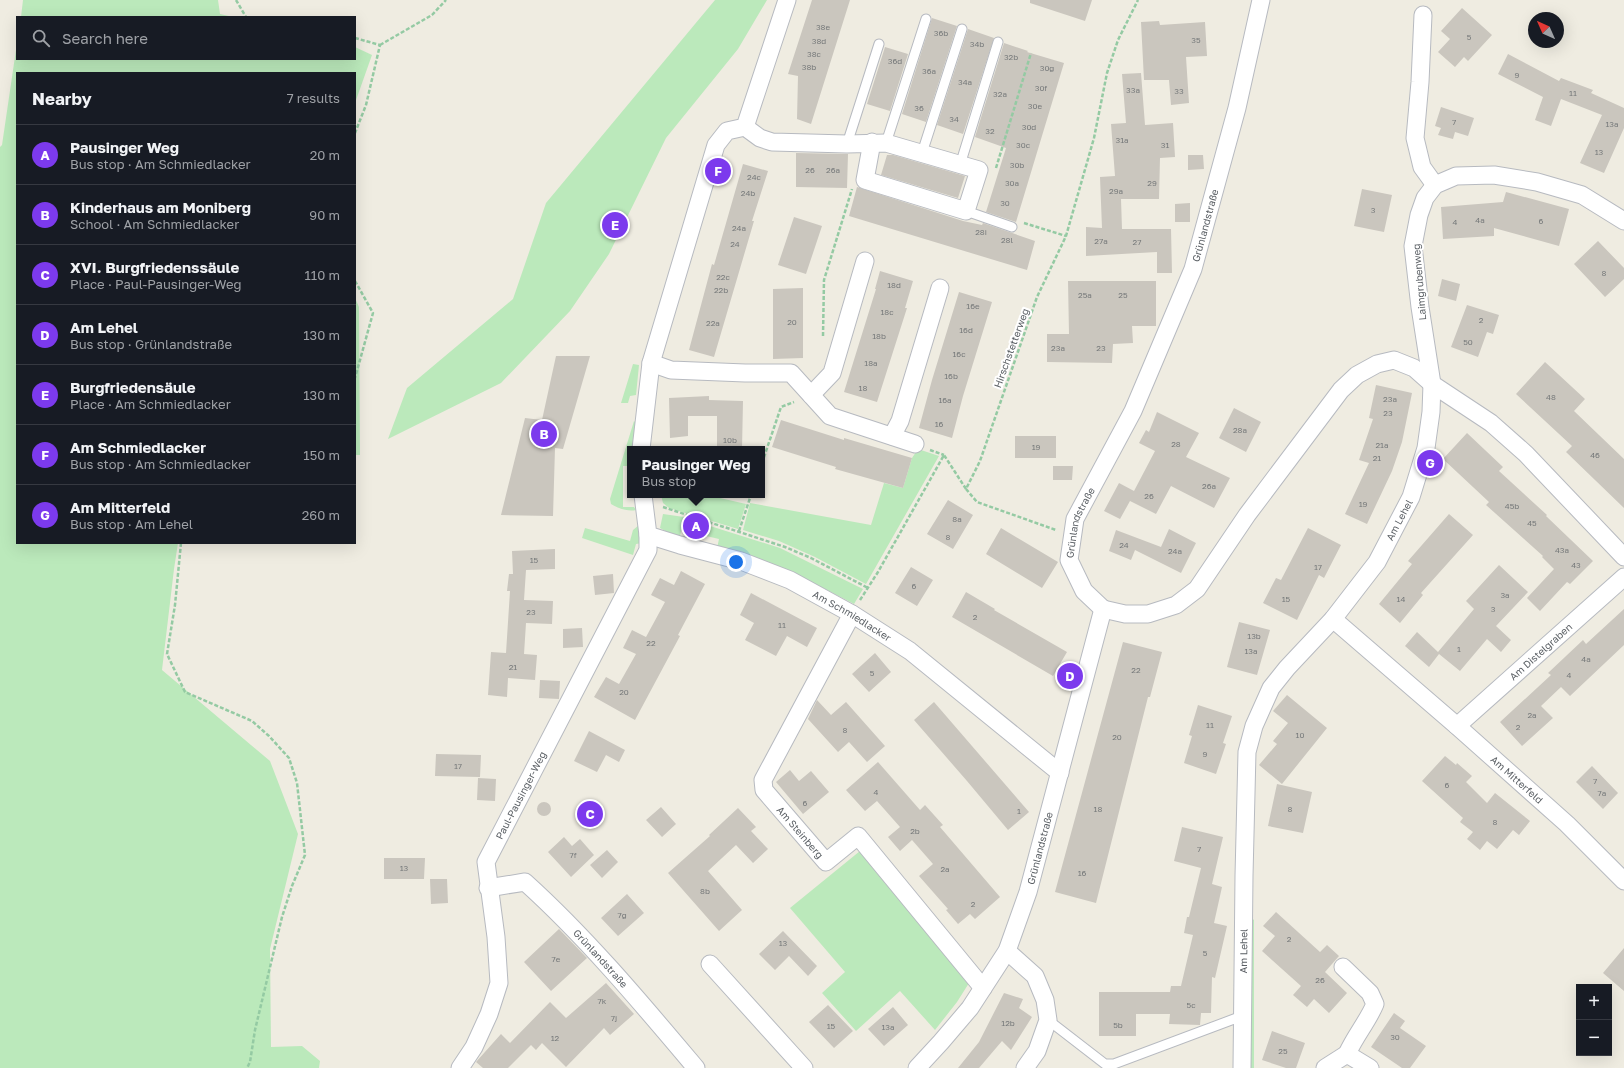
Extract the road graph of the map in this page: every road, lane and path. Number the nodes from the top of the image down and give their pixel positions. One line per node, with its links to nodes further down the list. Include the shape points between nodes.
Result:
1 (236, 0): 7 (path)
2 (446, 0): 13 (path, via 432,15)
3 (786, 0): 15 (street)
4 (1138, 0): 28 (path, Hirschstetterweg, via 1118,40 1107,73 1094,138)
5 (1261, 0): 47 (street, Grünlandstraße, via 1237,108 1193,269 1133,411 1076,519)
6 (1423, 15): 23 (street, via 1415,138 1422,167)
7 (245, 16)
8 (926, 19): 17 (lane)
9 (962, 29): 19 (lane)
10 (356, 38): 13 (path)
11 (998, 42): 20 (lane)
12 (879, 44): 18 (lane)
13 (380, 45): 16 (path, via 366,105)
14 (1031, 53): 21 (path, via 996,169)
15 (745, 126): 18 (street, via 760,138 772,142); 33 (street, via 727,131 716,144)
16 (356, 130)
17 (880, 142): 18 (street); 19 (street); 22 (street)
18 (847, 144)
19 (922, 154): 20 (street)
20 (960, 165): 21 (street)
21 (979, 170): 24 (street)
22 (865, 180): 24 (street); 32 (path, via 853,187 824,280)
23 (1435, 185): 25 (street, via 1456,176 1494,175 1537,182 1582,195); 35 (street, Laimgrubenweg, via 1425,198 1413,246)
24 (966, 211): 26 (lane)
25 (1624, 221)
26 (1012, 227)
27 (1038, 227): 28 (path)
28 (1066, 236): 41 (path, Hirschstetterweg, via 1037,297 980,461)
29 (865, 261): 36 (street, via 832,373)
30 (356, 283): 34 (path, via 373,312)
31 (940, 288): 37 (street, via 900,420)
32 (823, 340)
33 (651, 363): 36 (street, via 671,370 792,373); 39 (street)
34 (356, 374)
35 (1432, 384): 49 (street, via 1491,423 1526,454); 52 (street, via 1414,368 1394,360 1377,364 1357,375 1341,390 1269,485 1197,589 1176,605 1148,614 1125,614); 54 (street, Am Lehel, via 1426,448 1411,497 1377,562)
36 (811, 395): 37 (street, via 830,416); 40 (path, via 781,407)
37 (892, 436): 38 (street)
38 (915, 444)
39 (641, 446)
40 (765, 454)
41 (966, 489): 47 (path, via 977,502); 51 (path, via 944,456)
42 (642, 498): 46 (street)
43 (750, 498): 45 (path)
44 (658, 506): 45 (path)
45 (739, 531): 51 (path, via 811,558)
46 (648, 535): 53 (street, Am Schmiedlacker, via 741,561 790,580); 58 (street, Paul-Pausinger-Weg, via 648,550 642,563 486,862)
47 (1072, 535): 52 (street, Grünlandstraße, via 1069,560 1084,590)
48 (182, 544): 66 (path, via 167,654 185,692 252,721 289,758 297,783 306,855 282,917)
49 (1624, 557)
50 (1624, 577): 55 (street, Am Distelgraben)
51 (868, 588): 53 (path)
52 (1103, 609): 56 (street, Grünlandstraße)
53 (852, 614): 56 (street, Am Schmiedlacker, via 910,651); 62 (street, Am Steinberg, via 764,780 764,790 826,862 858,836)
54 (1333, 619): 55 (street, Am Mitterfeld); 63 (street, Am Lehel, via 1271,688 1254,726 1247,752)
55 (1458, 726): 57 (street, Am Mitterfeld, via 1567,824)
56 (1060, 773): 59 (street, Grünlandstraße, via 1028,892)
57 (1624, 881)
58 (488, 888): 67 (street, Paul-Pausinger-Weg, via 496,937 499,983 489,1014); 68 (street, Grünlandstraße, via 525,882 554,908)
59 (1007, 950): 62 (street, Grünlandstraße); 64 (street, via 1035,976 1045,1000)
60 (710, 964): 69 (street)
61 (1343, 967): 65 (street, via 1370,993 1375,1004)
62 (983, 988): 70 (street, Grünlandstraße, via 955,1025)
63 (1242, 1016): 64 (lane, via 1114,1064 1105,1064); 72 (street, Am Lehel)
64 (1048, 1020): 71 (street, via 1037,1051)
65 (1347, 1054): 73 (street); 74 (street)
66 (247, 1068)
67 (460, 1068)
68 (696, 1068)
69 (804, 1068)
70 (916, 1068)
71 (1025, 1068)
72 (1242, 1068)
73 (1326, 1068)
74 (1370, 1068)

